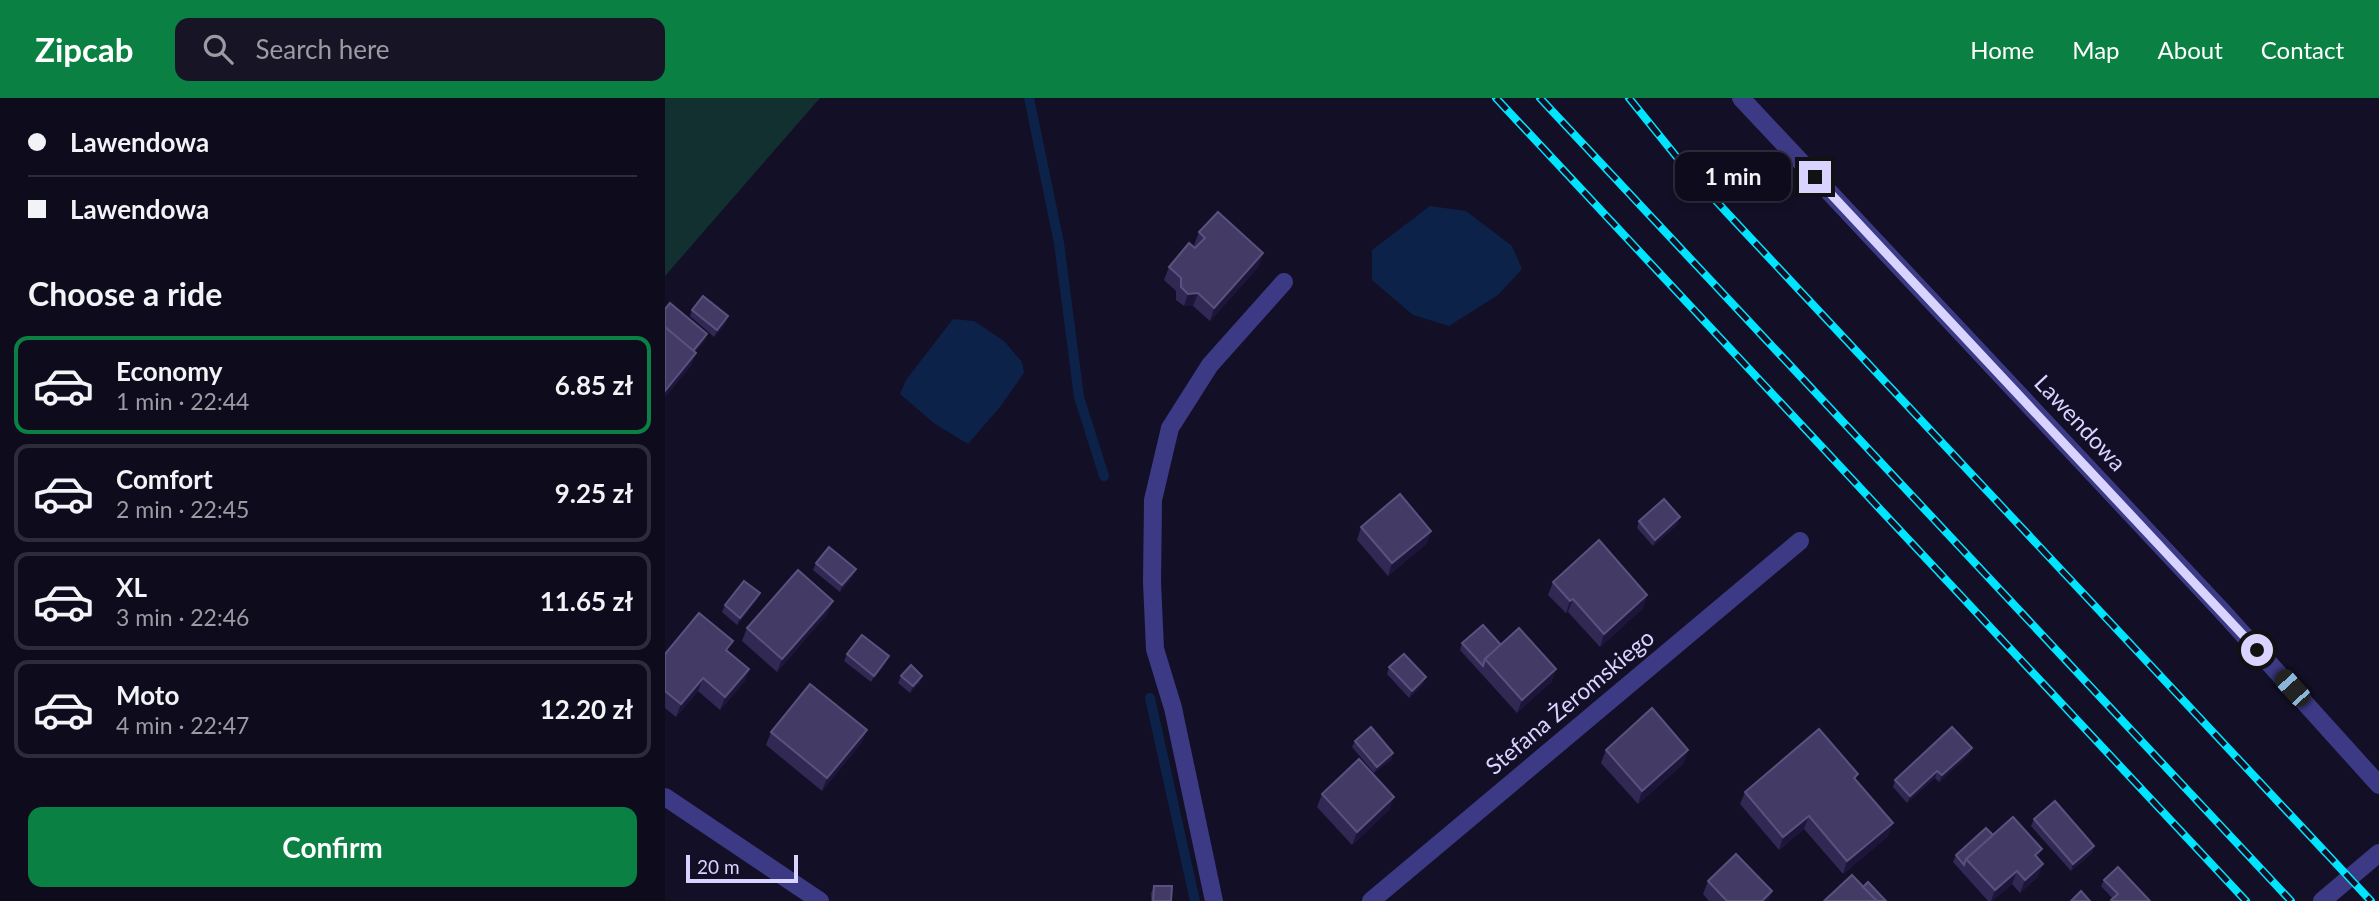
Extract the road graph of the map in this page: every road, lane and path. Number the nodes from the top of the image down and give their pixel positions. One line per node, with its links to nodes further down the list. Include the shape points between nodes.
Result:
1 (1741, 98): 4 (street, Lawendowa)
2 (1285, 282): 8 (street, via 1210,365 1170,428 1153,500 1155,649 1173,708)
3 (1800, 541): 9 (street, Stefana Żeromskiego)
4 (2379, 785)
5 (665, 797): 7 (street)
6 (2379, 853): 10 (street)
7 (820, 901)
8 (1214, 901)
9 (1371, 901)
10 (2322, 901)

